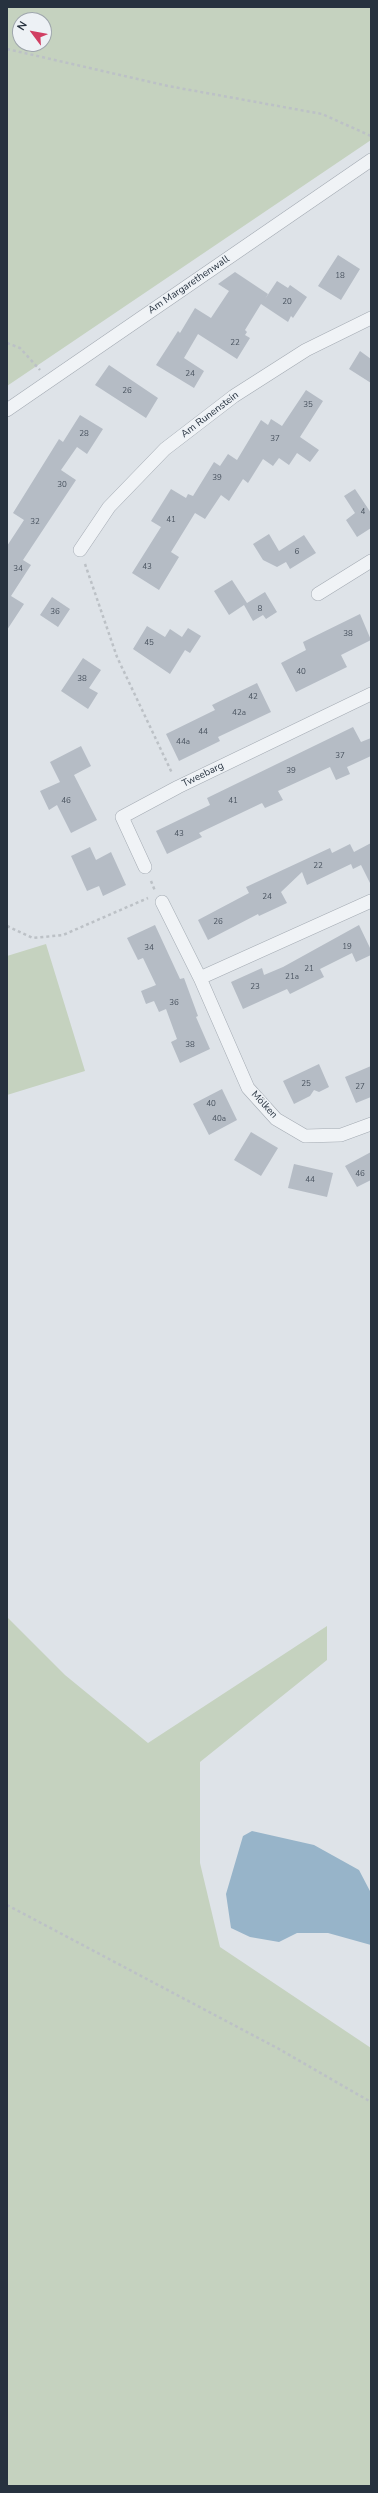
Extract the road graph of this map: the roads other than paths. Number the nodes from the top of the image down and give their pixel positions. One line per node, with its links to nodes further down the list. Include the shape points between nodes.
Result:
1 (371, 160): 3 (street, Am Margarethenwall)
2 (371, 318): 4 (street, Am Runenstein, via 306,350 234,396 165,449 109,507)
3 (7, 410)
4 (80, 550)
5 (371, 560): 6 (street)
6 (318, 594)
7 (371, 694): 8 (street, Tweebarg, via 178,787 122,817)
8 (145, 867)
9 (160, 898): 11 (street, Mölken)
10 (371, 901): 11 (street)
11 (200, 978): 12 (street, Mölken, via 248,1088 276,1118 305,1136 341,1135)
12 (371, 1124)

